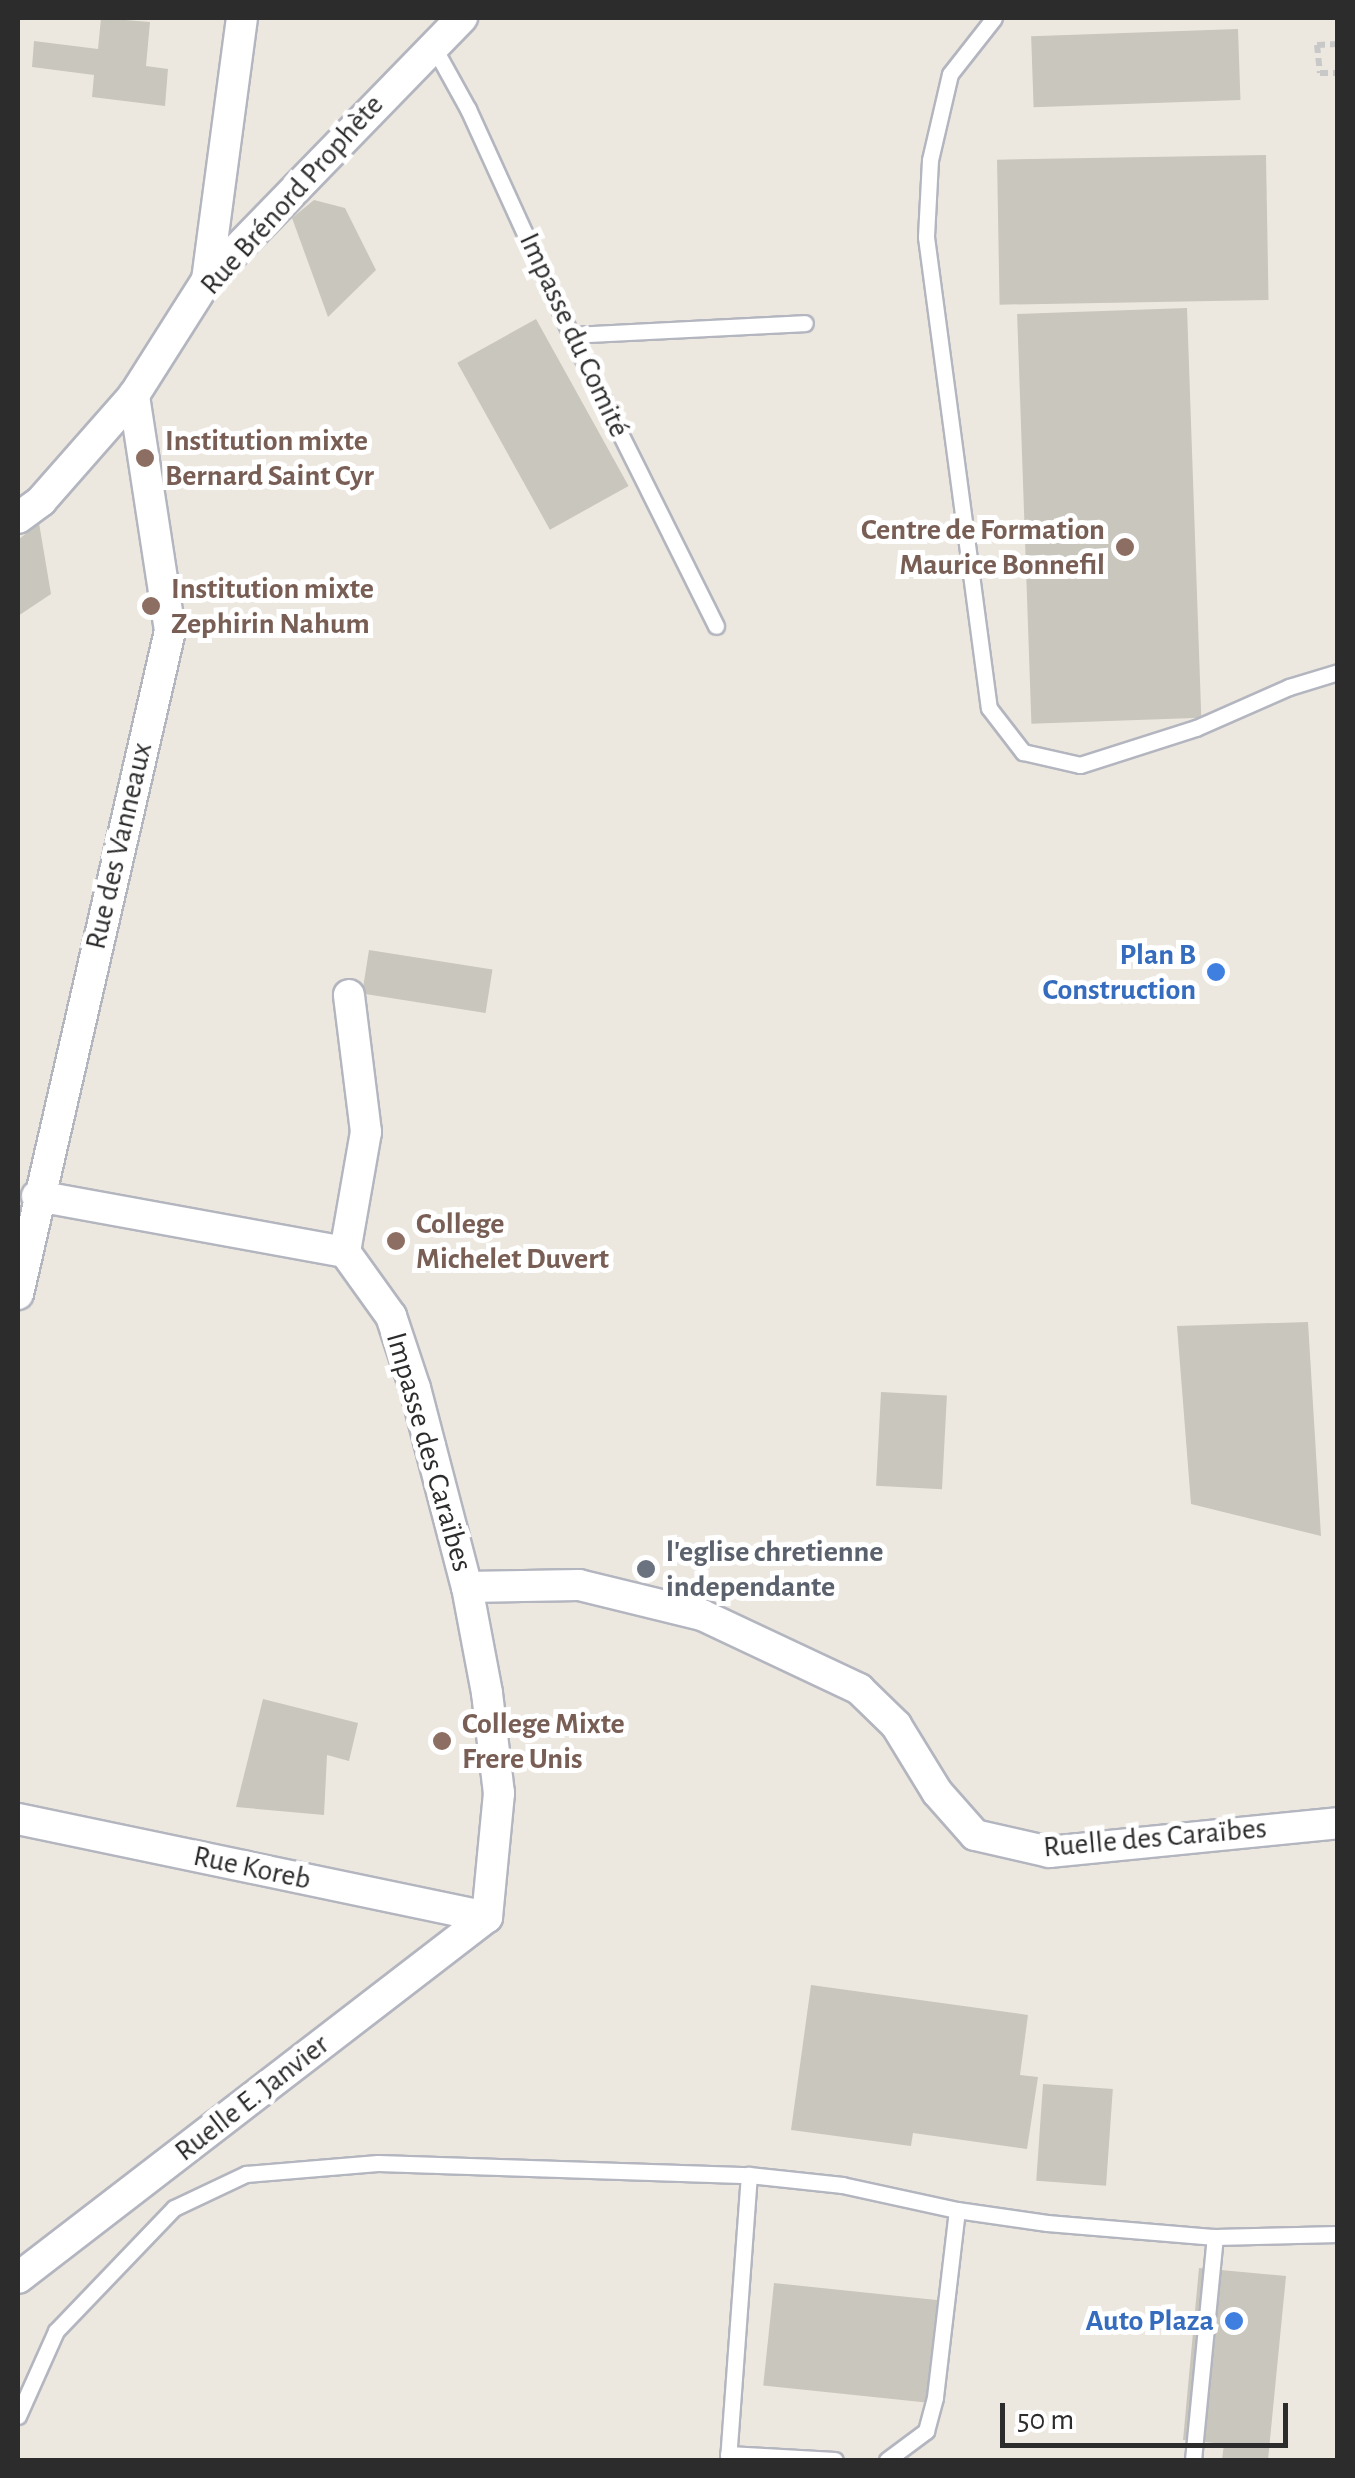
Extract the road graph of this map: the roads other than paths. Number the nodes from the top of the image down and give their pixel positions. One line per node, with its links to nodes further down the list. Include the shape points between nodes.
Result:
1 (242, 18): 5 (street)
2 (462, 18): 4 (street, Rue Brénord Prophète)
3 (994, 18): 11 (lane, via 950,74 930,160 926,237 989,708 1023,752 1080,765)
4 (432, 44): 5 (street, Rue Brénord Prophète); 7 (lane, Impasse du Comité)
5 (207, 280): 8 (street, Rue Brénord Prophète)
6 (805, 323): 7 (lane)
7 (571, 334): 10 (lane, Impasse du Comité)
8 (134, 395): 9 (street, Rue Brénord Prophète, via 41,501); 13 (street, Rue des Vanneaux, via 170,631)
9 (18, 518)
10 (716, 626)
11 (1338, 672)
12 (349, 995): 14 (street, via 366,1132)
13 (37, 1196): 14 (street); 15 (street, Rue des Vanneaux)
14 (345, 1252): 16 (street, Impasse des Caraïbes, via 391,1316)
15 (18, 1294)
16 (467, 1588): 18 (street, Ruelle des Caraïbes, via 579,1585 702,1616 859,1689 896,1725 937,1792 975,1835 1049,1852); 19 (street, Impasse des Caraïbes, via 499,1792)
17 (18, 1819): 19 (street, Rue Koreb)
18 (1338, 1823)
19 (487, 1917): 24 (street, Ruelle E. Janvier)
20 (750, 2175): 21 (lane, via 842,2185); 25 (lane, via 378,2163 246,2174 174,2208 56,2332); 26 (lane)
21 (957, 2210): 23 (lane); 28 (lane, via 936,2397 926,2431)
22 (1338, 2234): 23 (lane)
23 (1215, 2237): 29 (lane)
24 (18, 2278)
25 (18, 2416)
26 (728, 2457): 27 (lane)
27 (835, 2460)
28 (887, 2460)
29 (1193, 2460)

